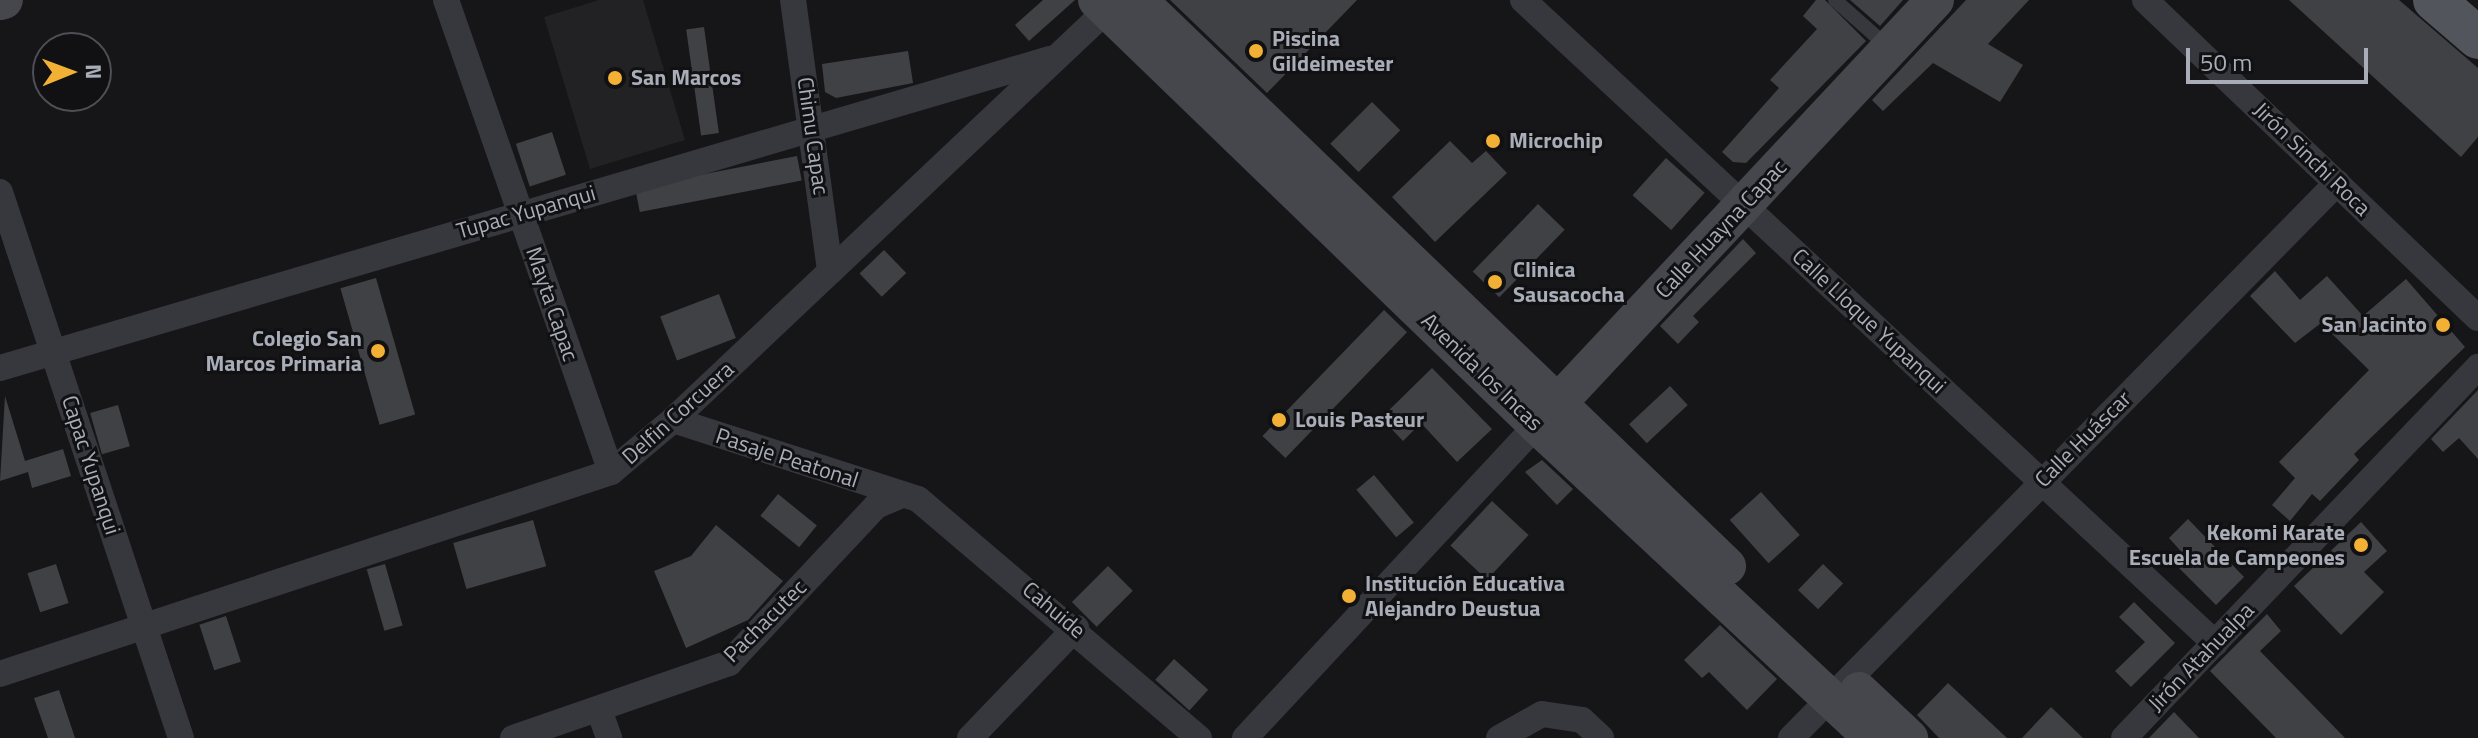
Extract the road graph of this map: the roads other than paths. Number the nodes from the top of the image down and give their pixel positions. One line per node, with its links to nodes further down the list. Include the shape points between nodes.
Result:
1 (446, 0): 16 (street, Mayta Capac)
2 (793, 0): 12 (street, Chimu Capac)
3 (1523, 0): 15 (street, Calle Lloque Yupanqui)
4 (1835, 0): 10 (lane)
5 (1935, 0): 10 (street, Calle Huayna Capac)
6 (2145, 0): 13 (street, Jirón Sinchi Roca)
7 (2434, 0): 9 (main road)
8 (1115, 3): 11 (street, Delfin Corcuera); 22 (street, Avenida los Incas)
9 (2478, 38)
10 (1890, 48): 15 (street, Calle Huayna Capac)
11 (1053, 58): 12 (street, Tupac Yupanqui); 17 (street, Delfin Corcuera)
12 (812, 127): 16 (street, Tupac Yupanqui); 17 (street, Chimu Capac)
13 (2337, 183): 18 (street, Jirón Sinchi Roca); 25 (street, Calle Huáscar)
14 (0, 192): 19 (street, Capac Yupanqui)
15 (1743, 205): 22 (street, Calle Huayna Capac); 25 (street, Calle Lloque Yupanqui)
16 (520, 213): 19 (street, Tupac Yupanqui); 24 (street, Mayta Capac)
17 (830, 271): 23 (street, Delfin Corcuera)
18 (2478, 318)
19 (53, 352): 21 (street, Tupac Yupanqui); 27 (street, Capac Yupanqui)
20 (2478, 367): 29 (street, Jirón Atahualpa)
21 (0, 368)
22 (1547, 415): 31 (street, Avenida los Incas); 38 (street, Calle Huayna Capac)
23 (673, 420): 24 (street, Delfin Corcuera); 26 (street, Pasaje Peatonal)
24 (611, 472): 27 (street, Delfin Corcuera)
25 (2041, 482): 29 (street, Calle Lloque Yupanqui); 31 (street, Calle Huáscar)
26 (900, 496): 28 (street, Cahuide, via 930,507); 32 (street, Pachacutec, via 876,506 729,663)
27 (144, 627): 30 (street, Delfin Corcuera); 33 (street, Capac Yupanqui)
28 (1076, 628): 36 (street); 37 (street, Cahuide)
29 (2215, 643): 44 (street, Jirón Atahualpa)
30 (0, 674)
31 (1838, 688): 41 (street, Calle Huáscar); 42 (street, Avenida los Incas); 43 (street, Avenida los Incas)
32 (599, 710): 34 (street, Pachacutec); 35 (street)
33 (181, 738)
34 (513, 738)
35 (609, 738)
36 (970, 738)
37 (1199, 738)
38 (1245, 738)
39 (1499, 738): 40 (street, via 1542,714 1582,720)
40 (1601, 738)
41 (1791, 738)
42 (1873, 738)
43 (1909, 738)
44 (2124, 738)

